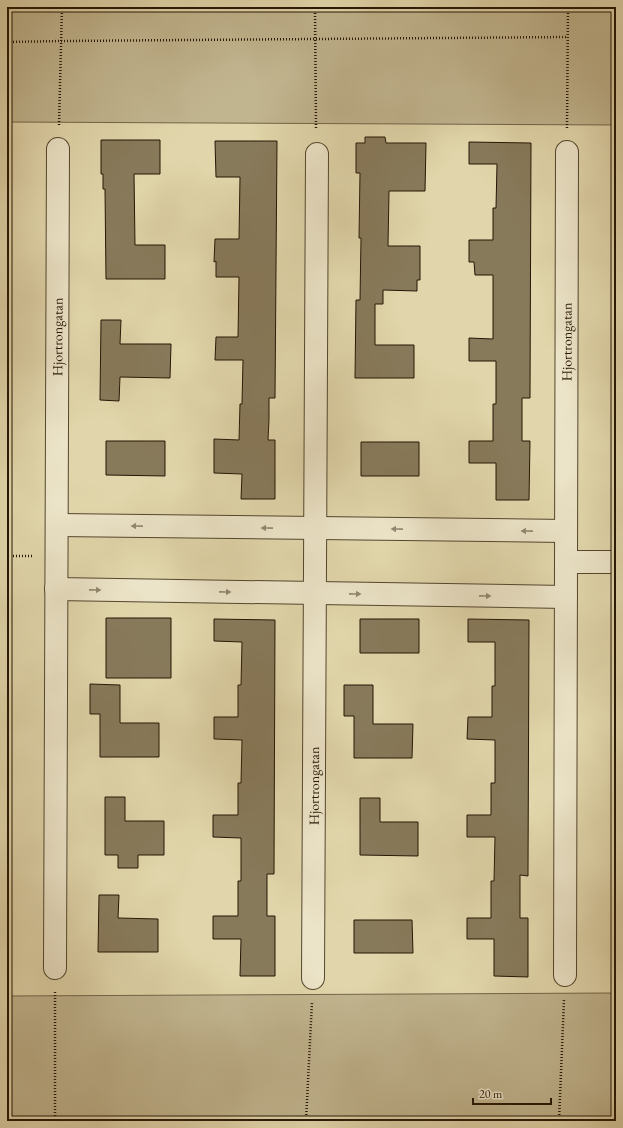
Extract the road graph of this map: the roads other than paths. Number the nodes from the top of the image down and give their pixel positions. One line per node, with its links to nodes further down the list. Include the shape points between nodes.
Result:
1 (58, 150): 4 (street, Hjortrongatan)
2 (567, 152): 6 (street, Hjortrongatan)
3 (317, 154): 5 (street, Hjortrongatan)
4 (57, 525): 5 (street, one-way to 4); 9 (street, Hjortrongatan)
5 (315, 528): 6 (street, one-way to 5); 10 (street, Hjortrongatan)
6 (566, 531): 7 (street, Hjortrongatan)
7 (566, 562): 8 (street); 11 (street, Hjortrongatan)
8 (616, 562)
9 (56, 589): 10 (street, one-way to 10); 12 (street, Hjortrongatan)
10 (315, 593): 11 (street, one-way to 11); 14 (street, Hjortrongatan)
11 (566, 597): 13 (street, Hjortrongatan)
12 (55, 968)
13 (565, 975)
14 (313, 978)

